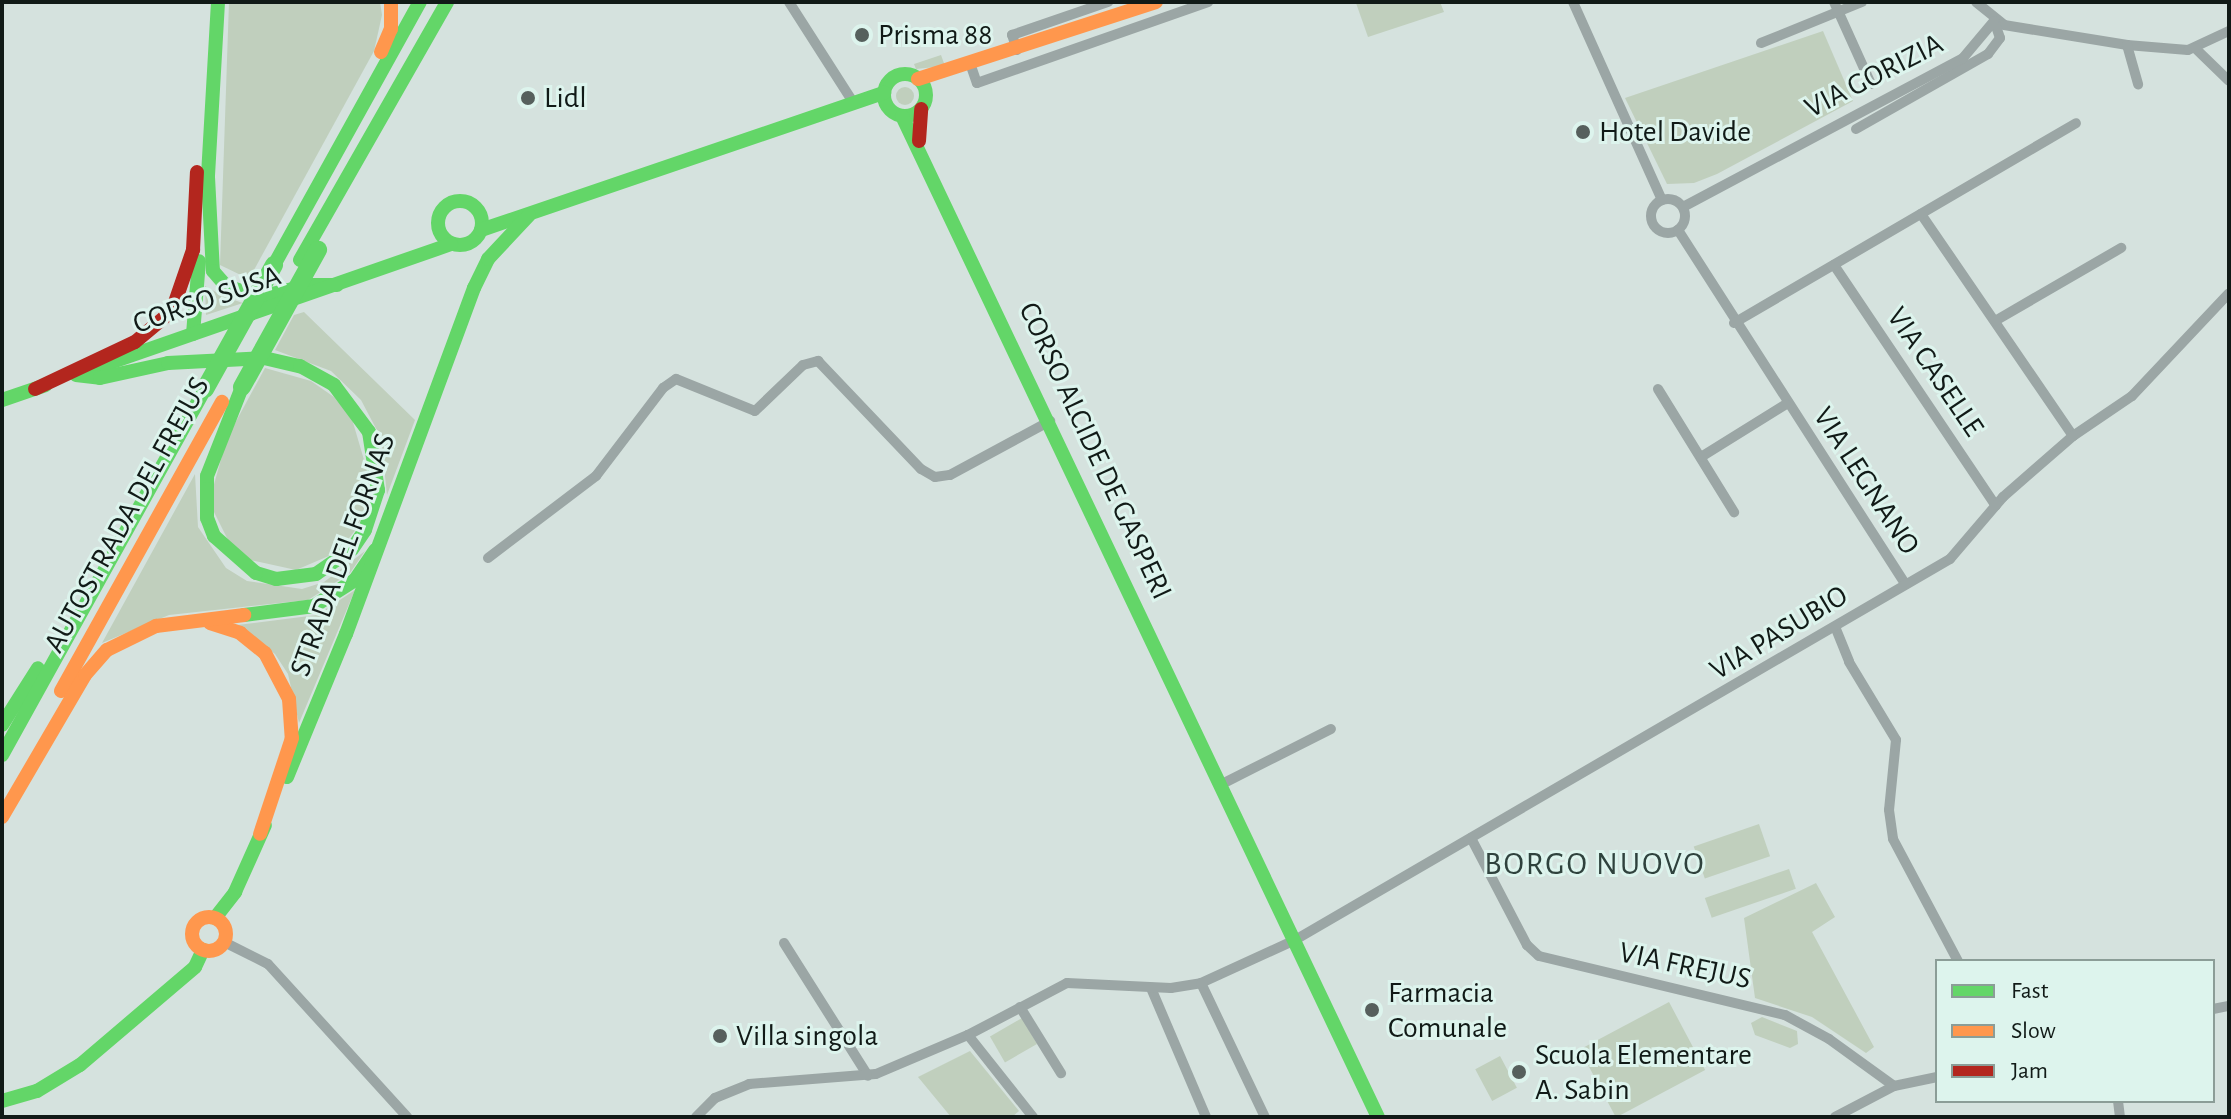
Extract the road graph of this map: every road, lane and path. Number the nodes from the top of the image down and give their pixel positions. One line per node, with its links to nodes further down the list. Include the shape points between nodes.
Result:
1 (218, 2): 21 (main road)
2 (391, 2): 31 (main road, via 384,48 338,131)
3 (420, 2): 31 (main road)
4 (789, 2): 25 (street)
5 (1108, 2): 15 (street)
6 (1208, 2): 12 (street)
7 (1573, 2): 34 (street)
8 (1862, 2): 10 (street)
9 (1976, 2): 13 (street)
10 (1836, 7): 16 (street); 22 (street)
11 (446, 8): 33 (main road)
12 (1147, 11): 15 (main road); 19 (street, via 977,83)
13 (1994, 21): 17 (street); 29 (street, VIA GORIZIA, via 2000,38 1988,54); 35 (street, VIA GORIZIA, via 1963,58)
14 (2229, 31): 18 (street)
15 (1014, 43): 19 (main road)
16 (1761, 43)
17 (2127, 45): 18 (street); 23 (street)
18 (2195, 48): 20 (street)
19 (971, 66): 24 (main road)
20 (2229, 81)
21 (213, 83): 32 (main road); 52 (main road, via 197,173 193,250 172,311 135,342)
22 (1871, 84)
23 (2138, 84)
24 (921, 94): 26 (main road); 26 (main road, via 898,76); 30 (main road)
25 (853, 102): 26 (main road); 27 (main road)
26 (892, 106): 27 (main road); 30 (main road, CORSO ALCIDE DE GASPERI)
27 (829, 112): 37 (main road)
28 (2076, 123): 36 (street)
29 (1856, 129)
30 (918, 142): 56 (main road, CORSO ALCIDE DE GASPERI)
31 (329, 167): 64 (main road, AUTOSTRADA DEL FREJUS, bridge)
32 (208, 177): 45 (main road, via 211,258 218,280 260,297 309,285); 49 (main road)
33 (336, 199): 51 (main road, AUTOSTRADA DEL FREJUS); 51 (main road, bridge, via 318,250)
34 (1662, 200): 35 (street); 40 (street, via 1652,210 1653,225 1665,232)
35 (1683, 207): 40 (street, via 1685,219)
36 (1921, 214): 44 (street); 47 (street)
37 (529, 215): 38 (main road); 61 (main road, STRADA DEL FORNAS, via 481,270)
38 (480, 221): 39 (main road, via 466,201 453,202 440,213); 41 (main road, via 472,241)
39 (438, 227): 41 (main road); 42 (main road)
40 (1678, 230): 48 (street, VIA LEGNANO)
41 (451, 244): 42 (main road, CORSO SUSA)
42 (428, 248): 45 (main road, CORSO SUSA)
43 (2121, 248): 47 (street)
44 (1834, 265): 48 (street); 59 (street, VIA CASELLE)
45 (337, 285): 49 (main road, CORSO SUSA)
46 (2229, 293): 57 (street, VIA PASUBIO, via 2142,386)
47 (1995, 321): 57 (street)
48 (1734, 323): 55 (street, VIA LEGNANO)
49 (193, 334): 50 (main road, CORSO SUSA)
50 (76, 375): 51 (main road, via 100,378 168,363 264,358 300,366 334,385 369,432 378,490 352,549 316,574 276,579 256,573 231,557 214,536 207,518 207,476); 52 (main road, CORSO SUSA)
51 (236, 387): 71 (main road, AUTOSTRADA DEL FREJUS)
52 (35, 389): 54 (main road, CORSO SUSA)
53 (1658, 389): 58 (street)
54 (2, 400)
55 (1786, 404): 58 (street, VIA LEGNANO); 63 (street, VIA LEGNANO)
56 (1050, 421): 62 (street, via 950,475 935,477 913,461 818,361 803,365 755,411 676,379 663,388 596,476); 70 (main road, CORSO ALCIDE DE GASPERI)
57 (2073, 436): 59 (street, VIA PASUBIO)
58 (1701, 457): 60 (street)
59 (1996, 506): 63 (street, VIA PASUBIO, via 1950,559)
60 (1734, 512)
61 (375, 550): 65 (main road, via 355,580 314,606); 73 (main road, STRADA DEL FORNAS, via 340,648)
62 (488, 558)
63 (1905, 584): 66 (street, VIA PASUBIO)
64 (80, 616): 67 (main road, via 48,651); 69 (main road, AUTOSTRADA DEL FREJUS)
65 (199, 620): 72 (main road, via 138,632 95,661); 73 (main road, via 252,642 276,667 289,699 292,738)
66 (1836, 629): 74 (street, VIA PASUBIO); 80 (street, via 1849,662 1896,740 1889,810 1893,839)
67 (2, 725)
68 (1331, 729): 70 (street)
69 (2, 755)
70 (1222, 784): 76 (main road, CORSO ALCIDE DE GASPERI)
71 (2, 798)
72 (2, 817)
73 (260, 834): 75 (main road, STRADA DEL FORNAS, via 235,892)
74 (1471, 838): 76 (street, VIA PASUBIO); 88 (street, VIA FREJUS, via 1527,945 1539,956 1785,1015)
75 (215, 918): 77 (main road, via 226,931); 79 (main road, via 204,918 193,931)
76 (1295, 940): 81 (street, VIA PASUBIO); 95 (main road, CORSO ALCIDE DE GASPERI)
77 (224, 942): 79 (main road); 90 (street, via 268,964)
78 (784, 943): 86 (street)
79 (203, 950): 89 (main road, via 195,967 80,1065 37,1091)
80 (1957, 959)
81 (1201, 983): 82 (street, VIA PASUBIO); 94 (street)
82 (1151, 988): 83 (street, VIA PASUBIO, via 1067,983); 93 (street)
83 (1020, 1007): 84 (street, VIA PASUBIO); 85 (street)
84 (968, 1035): 86 (street, VIA PASUBIO); 92 (street)
85 (1061, 1073)
86 (868, 1076): 91 (street, VIA PASUBIO, via 749,1084 726,1091)
87 (1935, 1077): 88 (street)
88 (1894, 1086): 96 (street)
89 (2, 1101)
90 (407, 1117)
91 (696, 1117)
92 (1033, 1117)
93 (1206, 1117)
94 (1265, 1117)
95 (1378, 1117)
96 (1835, 1117)

